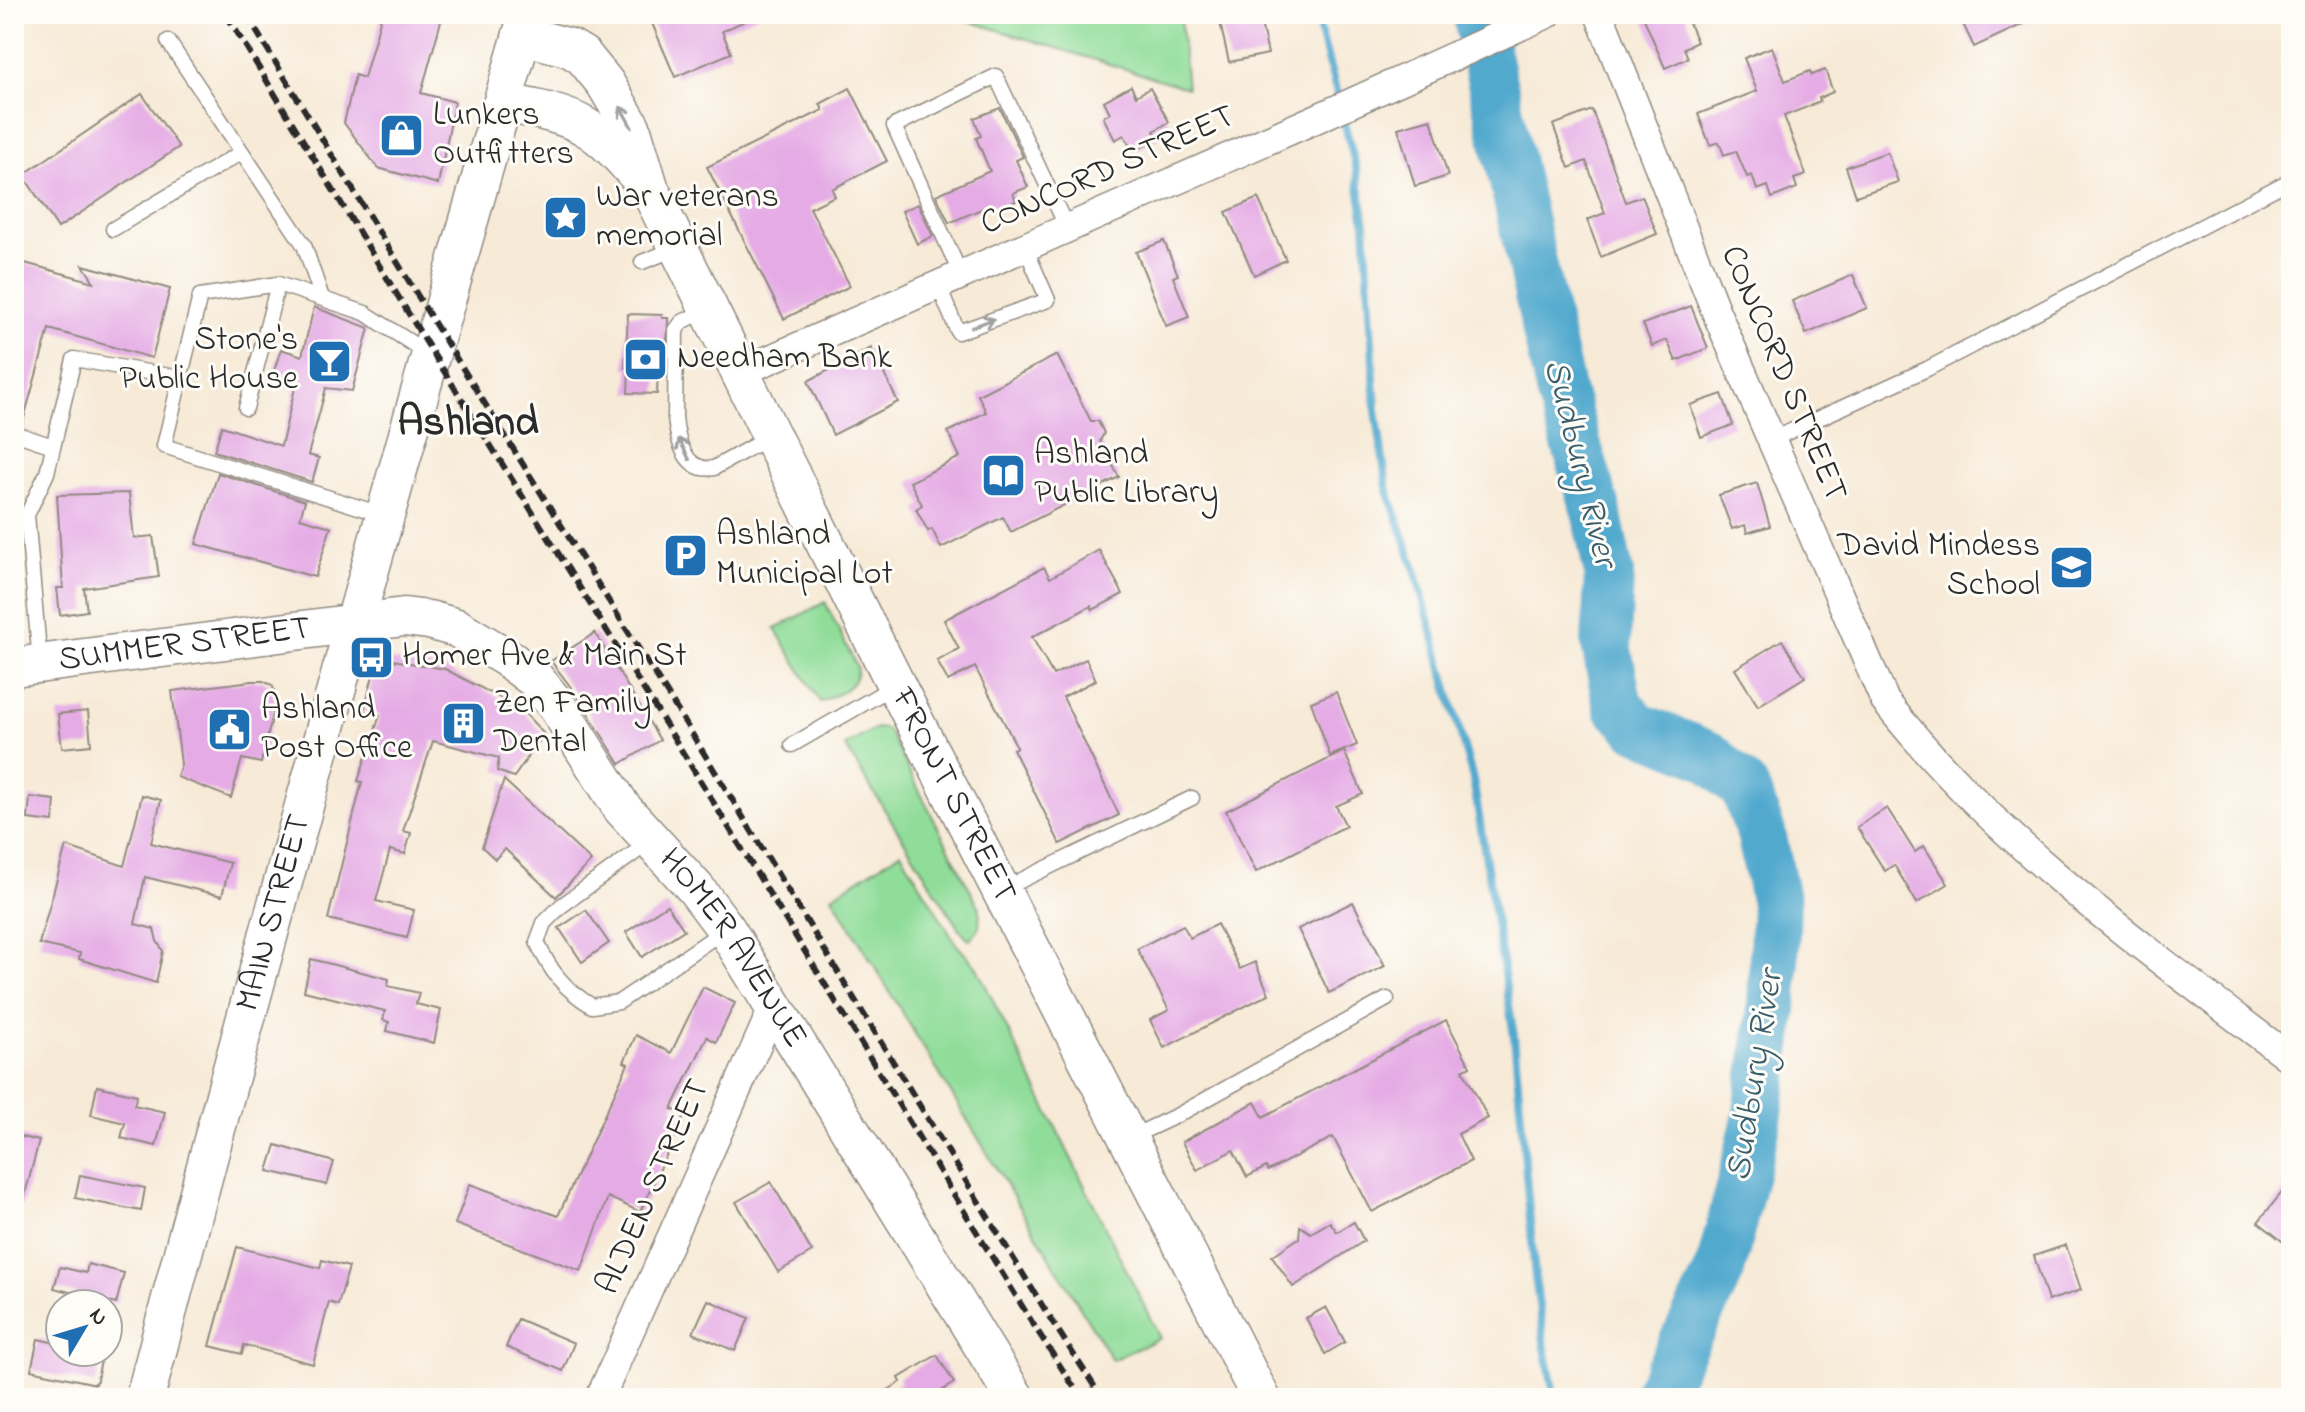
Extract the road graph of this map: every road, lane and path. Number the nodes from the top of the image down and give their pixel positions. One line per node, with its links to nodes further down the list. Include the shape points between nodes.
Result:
1 (1599, 14): 24 (street, CONCORD STREET)
2 (1538, 18): 9 (street, CONCORD STREET)
3 (525, 25): 5 (street, MAIN STREET); 8 (street, FRONT STREET, one-way to 3, via 636,137 595,69 575,50)
4 (168, 41): 6 (lane)
5 (504, 103): 8 (street, FRONT STREET, via 551,111 585,125 617,151); 18 (street, MAIN STREET)
6 (242, 152): 10 (lane); 16 (lane, via 304,245)
7 (2291, 180): 24 (lane, via 1927,369)
8 (650, 190): 11 (street, FRONT STREET)
9 (1067, 228): 12 (street, CONCORD STREET); 14 (lane, via 996,76 894,126)
10 (113, 229)
11 (679, 247): 13 (lane); 17 (street, FRONT STREET)
12 (1025, 247): 14 (street, CONCORD STREET); 14 (lane, one-way to 12, via 958,332 1048,300)
13 (642, 262)
14 (949, 280): 19 (street, CONCORD STREET)
15 (278, 284): 16 (lane); 20 (lane, via 200,296); 21 (lane)
16 (322, 298): 18 (lane, via 365,313)
17 (709, 308): 19 (street, FRONT STREET); 23 (lane, one-way to 17, via 704,470 682,447 675,417 676,330)
18 (431, 355): 26 (street, MAIN STREET)
19 (741, 372): 23 (street, FRONT STREET)
20 (181, 378): 25 (lane, via 74,359); 26 (lane, via 164,446)
21 (246, 408)
22 (14, 433): 25 (lane)
23 (771, 435): 29 (street, FRONT STREET)
24 (1771, 440): 37 (street, CONCORD STREET, via 1885,701 1925,751 2118,928)
25 (53, 446): 28 (lane, via 27,515)
26 (384, 515): 27 (street, MAIN STREET)
27 (354, 622): 28 (street, SUMMER STREET); 32 (street, HOMER AVENUE, via 404,617 444,624 525,670 547,691 610,792); 39 (street, MAIN STREET)
28 (27, 666)
29 (896, 685): 30 (lane); 33 (street, FRONT STREET)
30 (792, 745)
31 (1192, 798): 33 (lane)
32 (651, 841): 34 (street, HOMER AVENUE); 34 (lane, via 544,923 537,942 548,968 592,1006 619,1002)
33 (1001, 890): 38 (street, FRONT STREET)
34 (726, 929): 36 (street, HOMER AVENUE)
35 (1387, 999): 38 (lane)
36 (774, 1006): 40 (street, ALDEN STREET); 41 (street, HOMER AVENUE)
37 (2291, 1059)
38 (1127, 1138): 42 (street, FRONT STREET)
39 (145, 1398)
40 (600, 1398)
41 (1015, 1398)
42 (1261, 1398)

